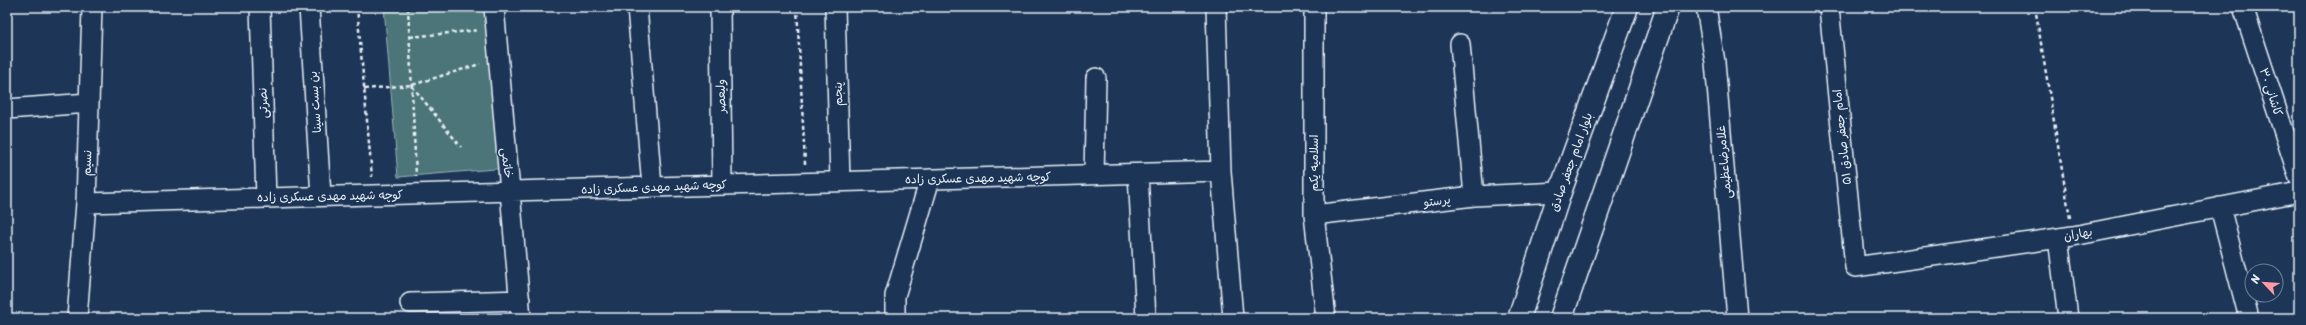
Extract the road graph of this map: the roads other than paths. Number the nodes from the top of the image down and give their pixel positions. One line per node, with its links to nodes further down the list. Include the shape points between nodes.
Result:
1 (92, 7): 17 (street, نسیم)
2 (260, 7): 32 (street, نصرتی)
3 (309, 7): 30 (street, بن بست سینا)
4 (494, 7): 27 (street, خاتمی)
5 (637, 7): 26 (street)
6 (720, 7): 25 (street, ولیعصر)
7 (835, 7): 24 (street, پنجم)
8 (1216, 7): 19 (street)
9 (1314, 7): 35 (street, اسلامیه یکم)
10 (1627, 7): 28 (main road, بلوار امام جعفر صادق)
11 (1668, 7): 47 (main road)
12 (1706, 7): 40 (street, غلامرضاعظیمی, via 1715,62)
13 (2243, 7): 23 (street, کاشانی ۳۰)
14 (1834, 8): 37 (street, امام جعفر صادق ۵۱)
15 (1460, 44): 31 (street)
16 (1096, 78): 21 (street)
17 (89, 103): 18 (street); 33 (street, نسیم)
18 (7, 109)
19 (1222, 171): 20 (street, کوچه شهید مهدی عسکری زاده); 44 (street)
20 (1138, 174): 21 (street, کوچه شهید مهدی عسکری زاده); 43 (street)
21 (1094, 175): 22 (street, کوچه شهید مهدی عسکری زاده)
22 (930, 178): 24 (street, کوچه شهید مهدی عسکری زاده); 42 (street, via 895,296)
23 (2299, 178)
24 (840, 181): 25 (street, کوچه شهید مهدی عسکری زاده)
25 (722, 185): 26 (street, کوچه شهید مهدی عسکری زاده)
26 (652, 187): 27 (street, کوچه شهید مهدی عسکری زاده)
27 (511, 192): 30 (street, کوچه شهید مهدی عسکری زاده); 39 (street, خاتمی)
28 (1560, 192): 31 (street, پرستو); 46 (main road, بلوار امام جعفر صادق)
29 (2299, 192): 34 (street, بهاران)
30 (321, 196): 32 (street, کوچه شهید مهدی عسکری زاده)
31 (1474, 196): 35 (street, پرستو)
32 (266, 198): 33 (street, کوچه شهید مهدی عسکری زاده)
33 (86, 203): 41 (street, نسیم)
34 (2220, 207): 36 (street, بهاران); 49 (street)
35 (1314, 215): 45 (street, اسلامیه یکم)
36 (2065, 237): 37 (street, بهاران); 48 (street)
37 (1855, 267)
38 (410, 303): 39 (street)
39 (520, 309)
40 (1732, 317)
41 (77, 318)
42 (895, 318)
43 (1146, 318)
44 (1233, 318)
45 (1326, 318)
46 (1518, 318)
47 (1561, 318)
48 (2068, 318)
49 (2249, 318)

